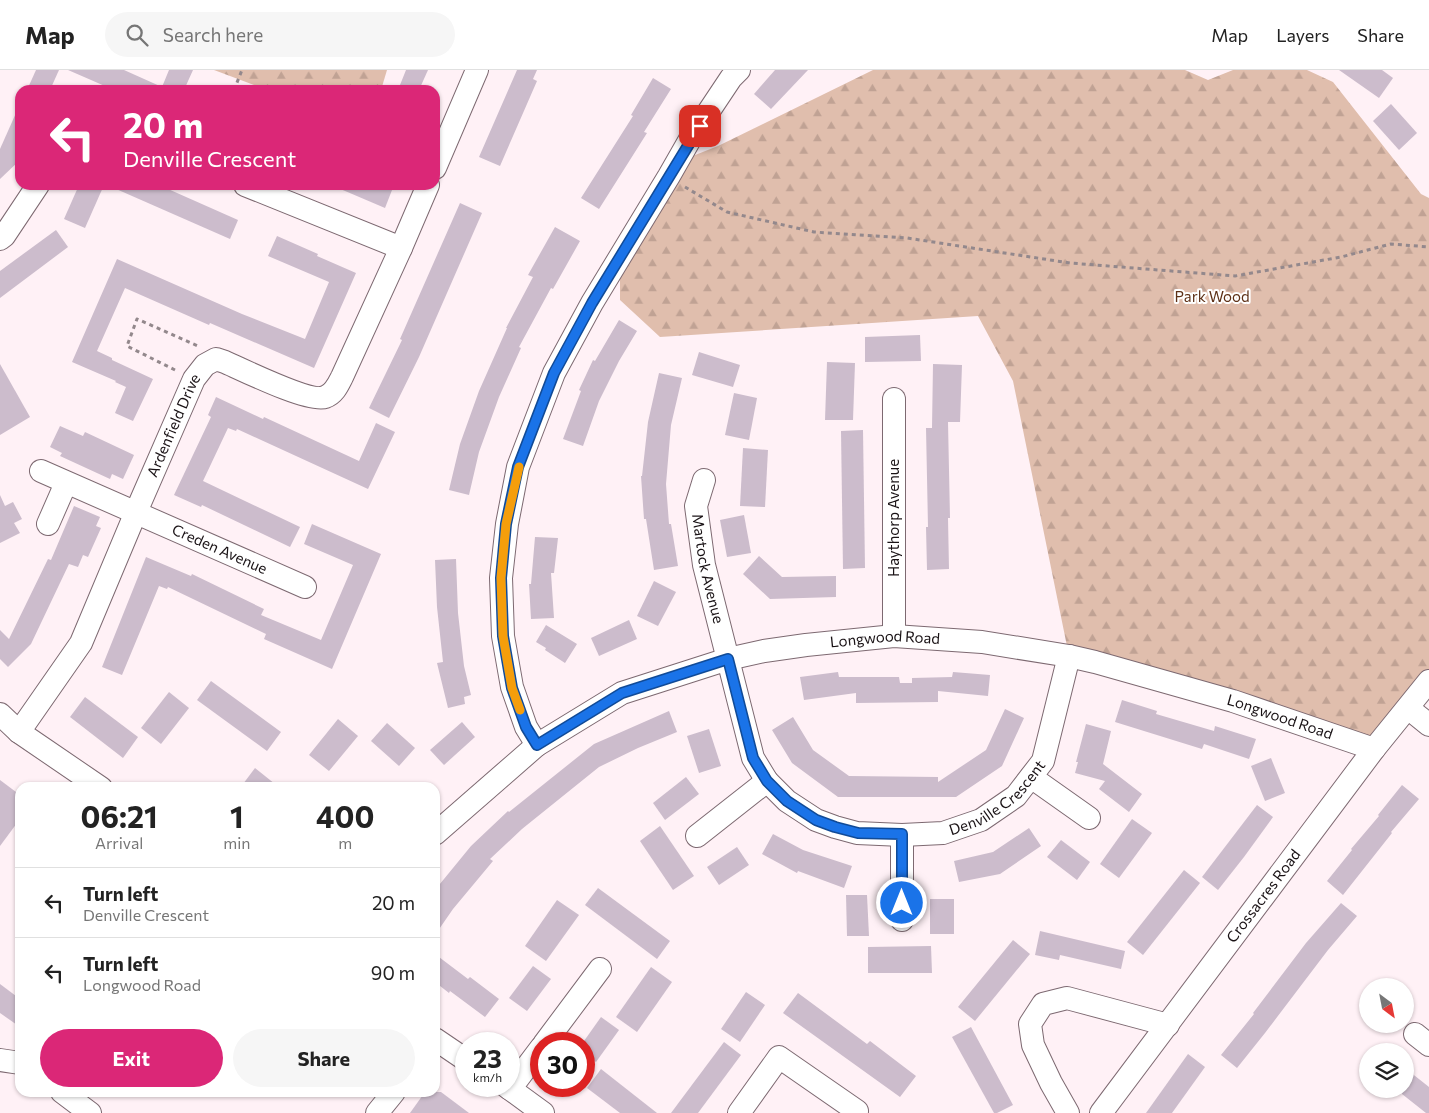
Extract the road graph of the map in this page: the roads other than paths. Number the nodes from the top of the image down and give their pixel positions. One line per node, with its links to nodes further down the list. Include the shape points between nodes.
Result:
1 (477, 70): 3 (street)
2 (739, 70): 24 (street, via 689,141 592,303 554,373 518,467 506,524 501,578 503,636 512,688 526,727)
3 (440, 156)
4 (35, 190): 7 (street)
5 (258, 190): 8 (street)
6 (426, 190): 8 (street, Ardenfield Drive)
7 (0, 239)
8 (401, 248): 13 (street, Ardenfield Drive, via 342,377 328,397 305,396 216,359 205,365 194,379)
9 (894, 399): 16 (street, Haythorp Avenue)
10 (41, 471): 12 (street, Creden Avenue)
11 (704, 480): 18 (street, Martock Avenue, via 696,506 704,565)
12 (66, 483): 13 (street, Creden Avenue); 14 (street)
13 (136, 512): 15 (street, Creden Avenue); 23 (street, Ardenfield Drive, via 81,643)
14 (48, 524)
15 (305, 587)
16 (894, 636): 17 (street, Longwood Road, via 982,642); 18 (street, Longwood Road, via 806,645)
17 (1069, 656): 25 (street, Longwood Road, via 1233,701); 26 (street, Denville Crescent, via 1043,761)
18 (728, 659): 24 (street, Longwood Road, via 622,693); 27 (street, Denville Crescent, via 753,758)
19 (1429, 680): 20 (street, Crossacres Road)
20 (1408, 708): 22 (street); 25 (street, Crossacres Road)
21 (0, 714): 23 (street)
22 (1429, 725)
23 (19, 732): 28 (street)
24 (537, 745): 30 (street, Longwood Road)
25 (1374, 750): 35 (street, Crossacres Road)
26 (1031, 777): 29 (street); 31 (street, Denville Crescent, via 1016,796 981,820 943,833)
27 (767, 781): 31 (street, Denville Crescent, via 787,801 816,820 858,833); 32 (street)
28 (92, 782)
29 (1090, 818)
30 (440, 830)
31 (902, 834): 33 (street)
32 (697, 836)
33 (902, 920)
34 (600, 969): 36 (street)
35 (1168, 1025): 51 (street, via 1067,998 1043,1004 1030,1024 1033,1044); 52 (street, Crossacres Road)
36 (553, 1032)
37 (440, 1044): 38 (street)
38 (455, 1053)
39 (0, 1060): 41 (street)
40 (530, 1061): 42 (street)
41 (15, 1062)
42 (520, 1073)
43 (69, 1097): 47 (street)
44 (390, 1097): 48 (street)
45 (520, 1097): 49 (street)
46 (857, 1111): 50 (street, via 779,1058)
47 (90, 1113)
48 (377, 1113)
49 (543, 1113)
50 (739, 1113)
51 (1068, 1113)
52 (1101, 1113)

